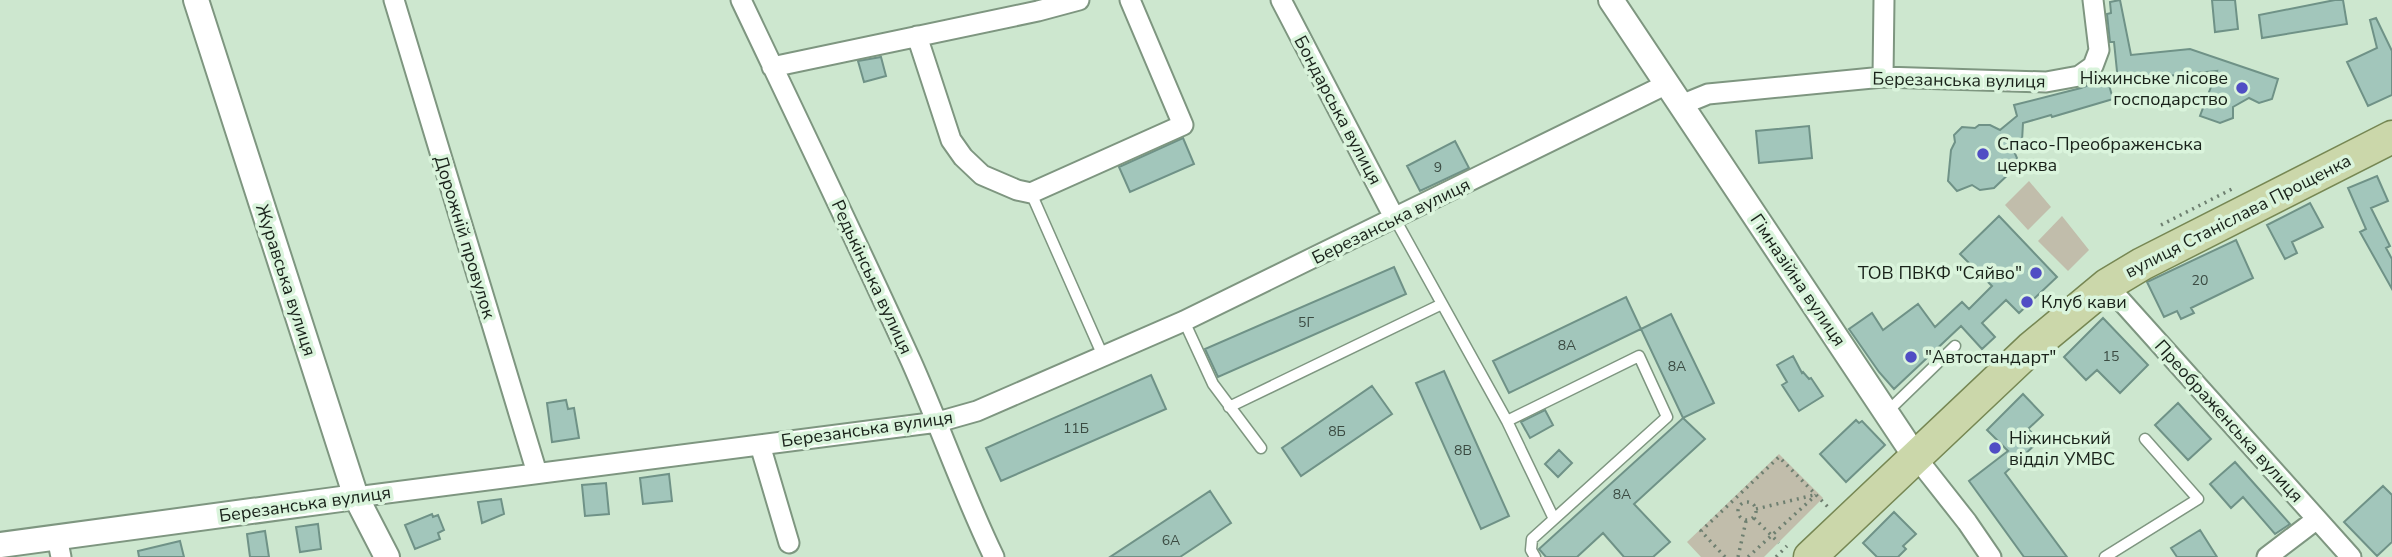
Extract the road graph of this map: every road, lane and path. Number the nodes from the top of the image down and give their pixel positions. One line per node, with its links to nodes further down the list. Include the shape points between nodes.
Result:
1 (196, 0): 33 (street, Журавська вулиця)
2 (394, 0): 31 (street, Дорожній провулок)
3 (741, 0): 11 (street, Редькінська вулиця)
4 (1079, 0): 10 (street)
5 (1130, 0): 16 (street, via 1183,125)
6 (1281, 0): 17 (street, Бондарська вулиця)
7 (1611, 0): 13 (street, Гімназійна вулиця)
8 (1884, 0): 12 (street)
9 (2093, 0): 12 (street, Березанська вулиця, via 2099,50 2093,66 2079,76 2046,82)
10 (917, 36): 11 (street); 16 (street, via 951,140 963,157 982,175)
11 (772, 67): 26 (street, Редькінська вулиця)
12 (1884, 77): 14 (street, Березанська вулиця, via 1708,94)
13 (1667, 84): 14 (street, Гімназійна вулиця); 17 (street, Березанська вулиця)
14 (1681, 105): 24 (street, Гімназійна вулиця)
15 (2392, 138): 18 (main road, вулиця Станіслава Прощенка)
16 (1031, 193): 22 (lane)
17 (1395, 219): 19 (lane); 20 (street, Березанська вулиця)
18 (2107, 285): 30 (main road, вулиця Станіслава Прощенка, via 2031,348); 38 (street, Преображенська вулиця)
19 (1443, 304): 23 (lane); 25 (lane)
20 (1184, 321): 22 (street, Березанська вулиця); 23 (lane, via 1213,384)
21 (1955, 346): 24 (lane)
22 (1103, 356): 26 (street, Березанська вулиця, via 976,411)
23 (1229, 407): 29 (lane)
24 (1886, 412): 30 (street, Гімназійна вулиця)
25 (1507, 421): 37 (lane); 37 (lane, via 1639,356 1667,417)
26 (938, 422): 28 (street, Березанська вулиця); 46 (street, Редькінська вулиця, via 971,511)
27 (2145, 439): 53 (lane, via 2198,499)
28 (760, 445): 31 (street, Березанська вулиця); 42 (street)
29 (1261, 448)
30 (1915, 456): 51 (main road, вулиця Станіслава Прощенка); 52 (street, Гімназійна вулиця)
31 (537, 473): 33 (street, Березанська вулиця)
32 (1816, 495): 34 (path); 35 (path); 40 (path); 48 (path, via 1779,457 1701,531)
33 (356, 497): 44 (street, Березанська вулиця); 45 (street, Журавська вулиця)
34 (1828, 508)
35 (1756, 509): 36 (path); 39 (path, via 1750,502 1740,506 1739,515)
36 (1754, 518): 39 (path); 40 (path)
37 (1553, 519): 47 (lane, via 1532,539)
38 (2317, 519): 54 (street); 55 (street, Преображенська вулиця)
39 (1746, 521): 49 (path)
40 (1772, 535): 41 (path); 50 (path)
41 (1779, 542)
42 (789, 543)
43 (0, 545): 44 (street, Березанська вулиця)
44 (59, 547)
45 (387, 557)
46 (994, 557)
47 (1535, 557)
48 (1725, 557)
49 (1738, 557)
50 (1748, 557)
51 (1810, 557)
52 (1991, 557)
53 (2105, 557)
54 (2267, 557)
55 (2351, 557)

